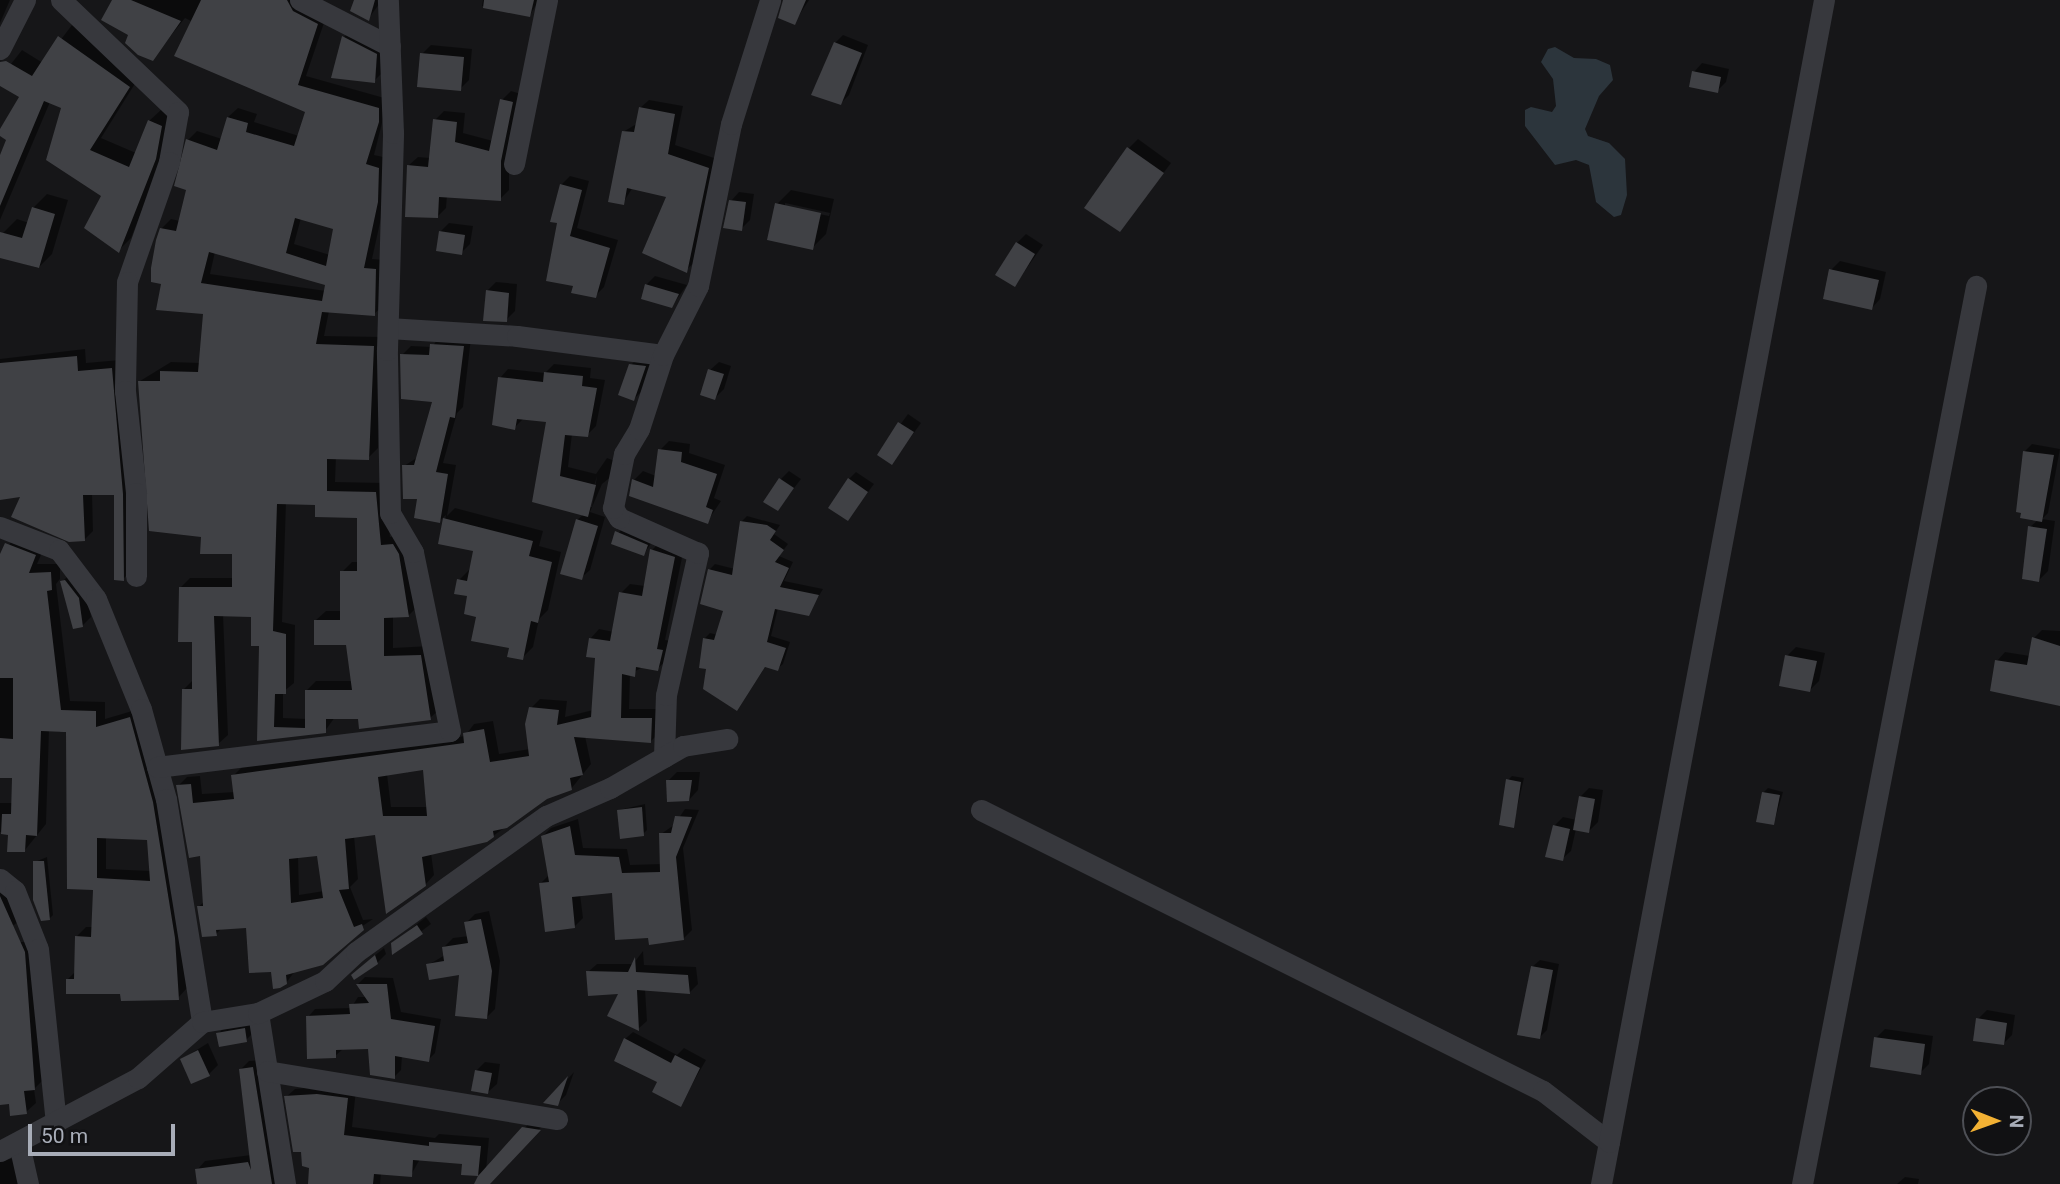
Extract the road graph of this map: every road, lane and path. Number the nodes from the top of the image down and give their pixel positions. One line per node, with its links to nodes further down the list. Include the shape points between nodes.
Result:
1 (25, 0): 9 (street)
2 (61, 0): 15 (street, via 178,112 169,162 127,282 125,391 136,493)
3 (300, 0): 8 (street)
4 (388, 0): 8 (street)
5 (547, 0): 10 (street)
6 (770, 0): 13 (street, via 731,124 698,286)
7 (1824, 0): 26 (street)
8 (390, 46): 12 (street, via 393,133)
9 (0, 49)
10 (514, 164)
11 (1976, 286): 31 (street)
12 (388, 328): 13 (street, via 517,336); 18 (street, via 390,513 413,552 450,731)
13 (663, 355): 17 (street, via 639,429 624,454 613,508 619,517 698,553 666,695)
14 (0, 527): 18 (street, via 59,550 96,599 141,709)
15 (136, 576)
16 (727, 739): 17 (street, via 683,746)
17 (664, 757): 21 (street, via 546,816 356,952 325,981)
18 (157, 767): 22 (street)
19 (981, 810): 26 (street, via 1543,1091)
20 (0, 879): 25 (street, via 15,891 38,949)
21 (258, 1013): 22 (street); 23 (street)
22 (202, 1022): 25 (street, via 138,1077)
23 (267, 1071): 24 (street); 29 (street)
24 (557, 1119)
25 (56, 1123): 27 (street)
26 (1608, 1142): 30 (street)
27 (9, 1148): 28 (street)
28 (28, 1184)
29 (285, 1184)
30 (1601, 1184)
31 (1802, 1184)

